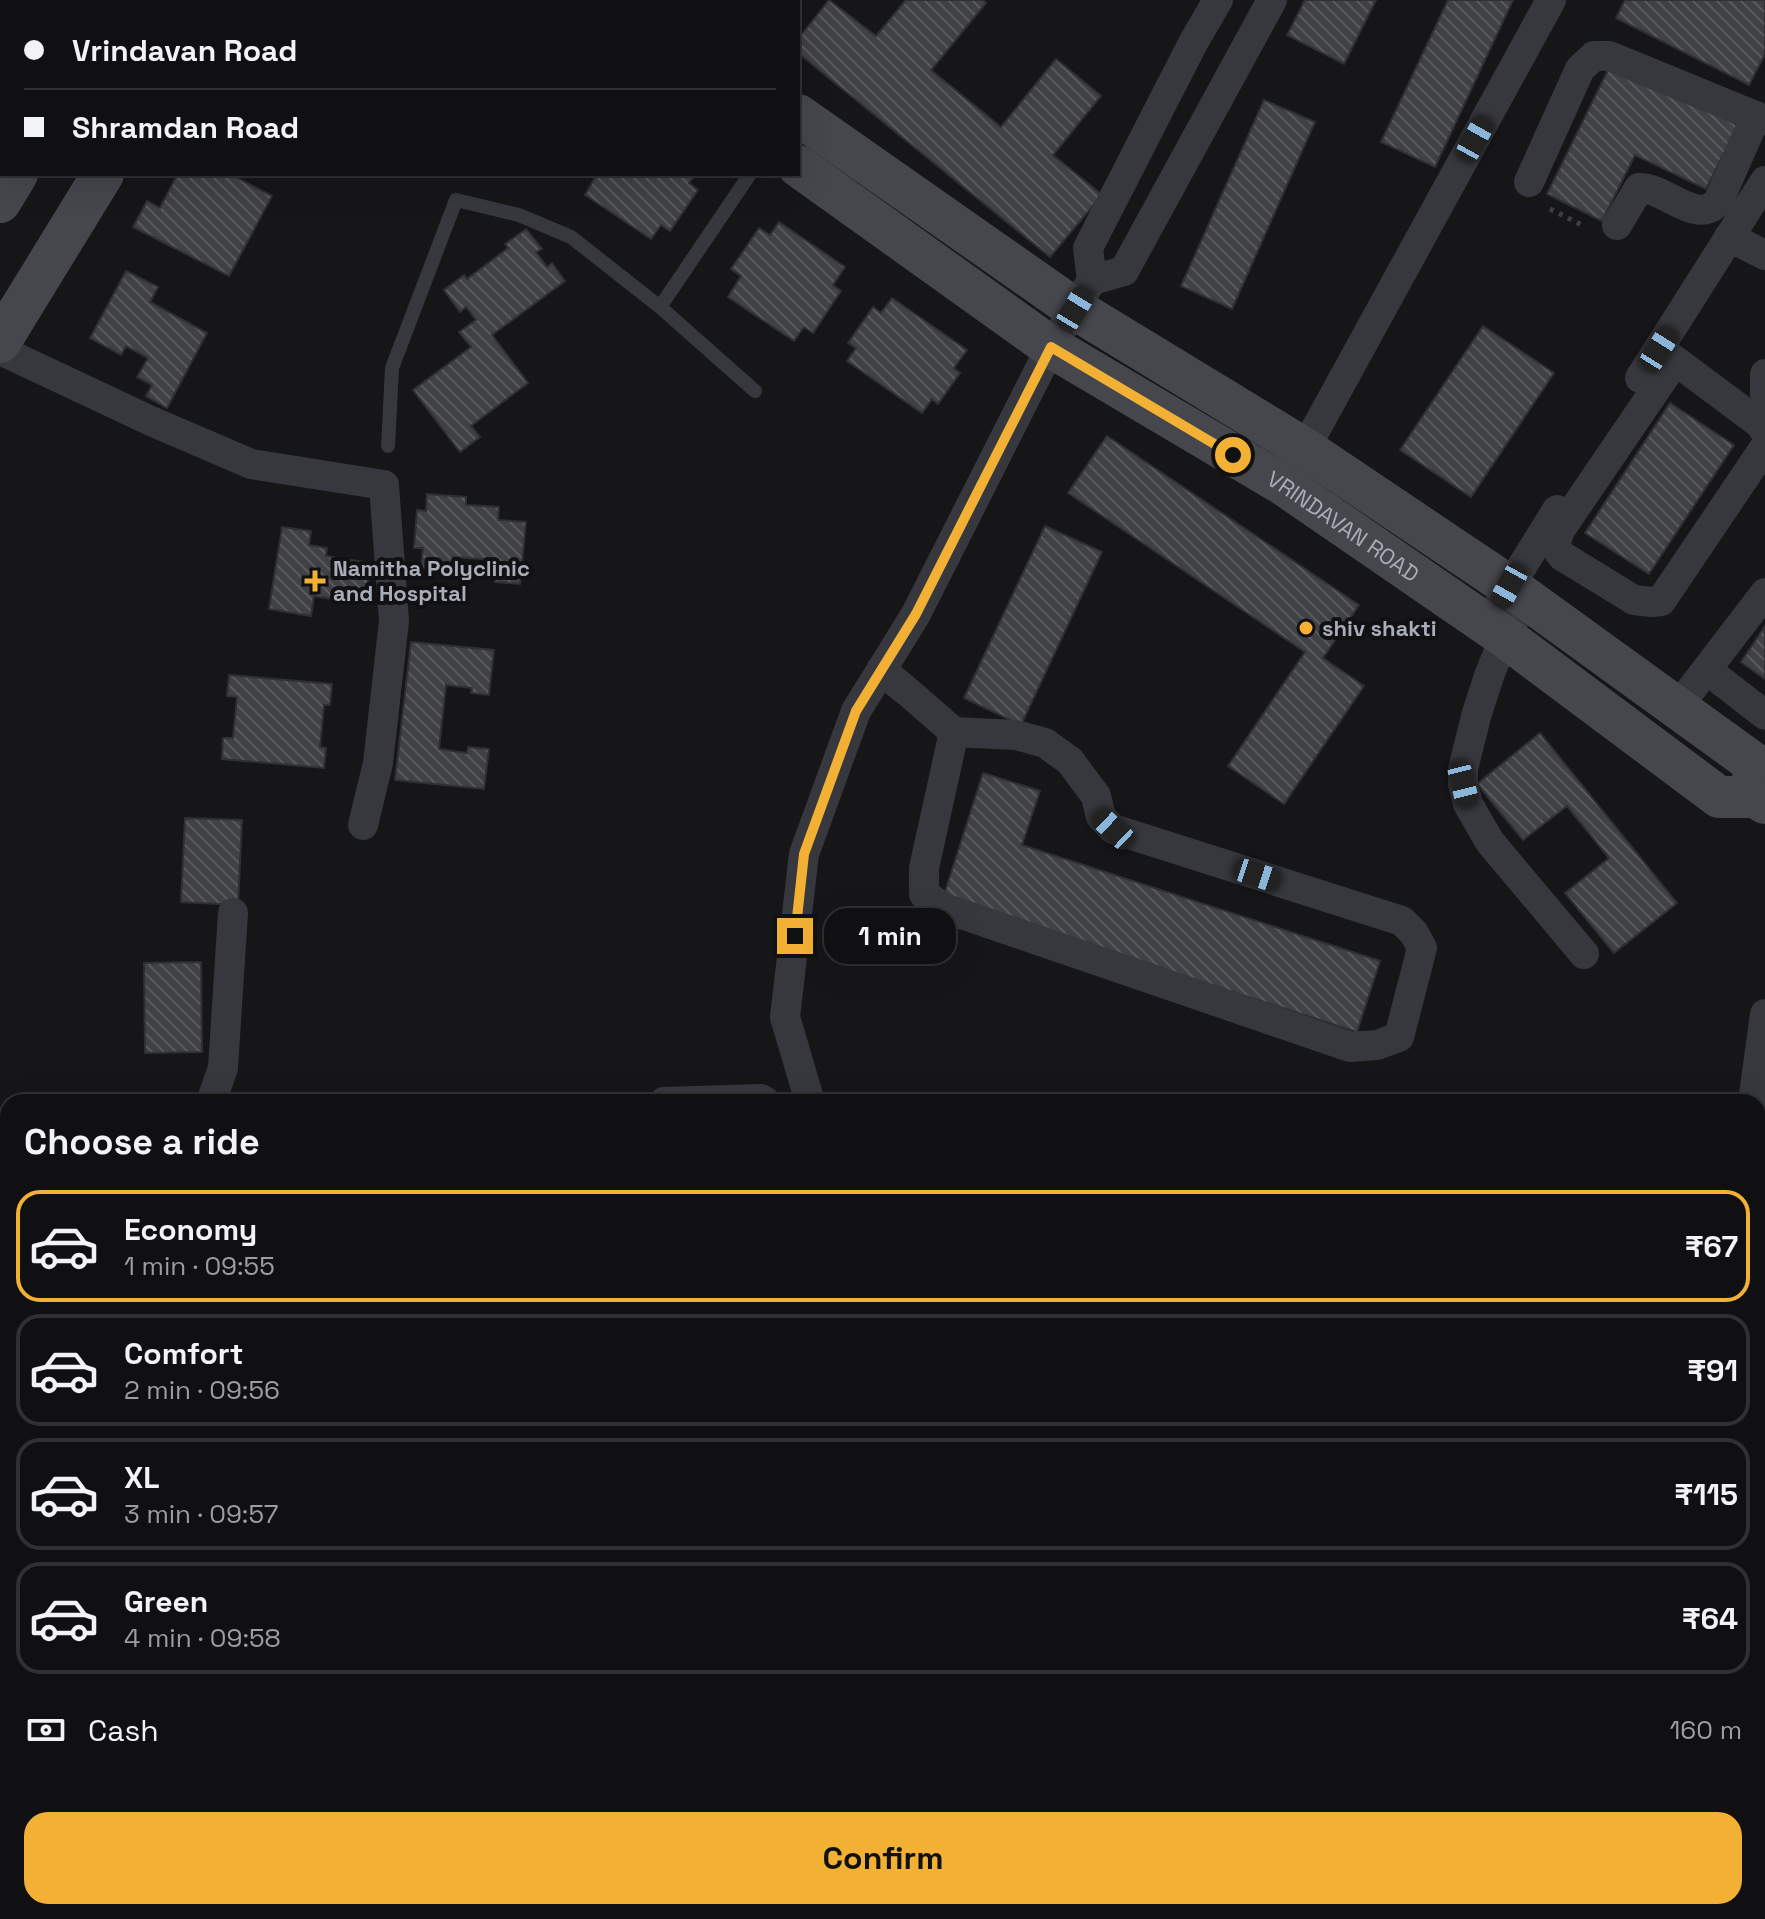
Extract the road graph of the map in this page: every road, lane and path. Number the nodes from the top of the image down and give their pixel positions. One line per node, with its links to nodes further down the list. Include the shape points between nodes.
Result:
1 (1218, 0): 4 (street)
2 (1272, 0): 5 (street)
3 (1551, 0): 30 (street)
4 (1193, 43): 5 (street); 18 (street, via 1088,248)
5 (1232, 71): 18 (street, via 1124,271)
6 (800, 116): 18 (street)
7 (1760, 118): 13 (street, via 1609,56 1594,56 1580,69); 15 (street, via 1713,208 1694,210 1639,188)
8 (800, 167): 21 (street, VRINDAVAN ROAD)
9 (16, 176): 14 (street)
10 (102, 176): 20 (street)
11 (749, 176): 19 (lane)
12 (1765, 181): 16 (street)
13 (1529, 182): 15 (path, via 1535,200 1573,221 1600,234)
14 (0, 202)
15 (1617, 225)
16 (1729, 237): 17 (street); 23 (street)
17 (1765, 255)
18 (1084, 294): 21 (street); 30 (street)
19 (660, 307): 25 (lane); 28 (lane, via 571,237 519,215 456,200 392,368)
20 (0, 342)
21 (1051, 347): 31 (street, VRINDAVAN ROAD); 35 (street, via 916,614)
22 (0, 350): 43 (street, via 251,464 384,485 394,621 378,763)
23 (1667, 355): 27 (street); 29 (street, via 1560,530 1556,541 1562,556 1634,600 1661,601); 32 (street)
24 (1765, 374): 26 (street)
25 (755, 391)
26 (1765, 394)
27 (1765, 431)
28 (388, 446)
29 (1765, 447)
30 (1305, 449): 31 (street); 32 (street)
31 (1284, 485): 34 (street, VRINDAVAN ROAD)
32 (1518, 592): 34 (street); 37 (street)
33 (1765, 593): 36 (street)
34 (1496, 631): 39 (street, VRINDAVAN ROAD); 45 (street, via 1463,769 1468,804 1490,842)
35 (881, 670): 41 (street); 48 (street, via 856,711 804,854 785,1017)
36 (1707, 670): 38 (street); 40 (street)
37 (1632, 675): 38 (street); 39 (street)
38 (1677, 708): 42 (street, via 1752,762)
39 (1602, 710): 42 (street, VRINDAVAN ROAD, via 1719,797)
40 (1765, 715)
41 (954, 732): 41 (street, via 924,868 924,894 944,908 1350,1047 1399,1037 1422,948 1402,921 1113,829 1070,761 1045,743 1016,735)
42 (1760, 800)
43 (363, 825)
44 (233, 913): 47 (street, via 223,1068)
45 (1584, 954)
46 (1765, 1014): 49 (street)
47 (214, 1094)
48 (808, 1094)
49 (1754, 1094)

